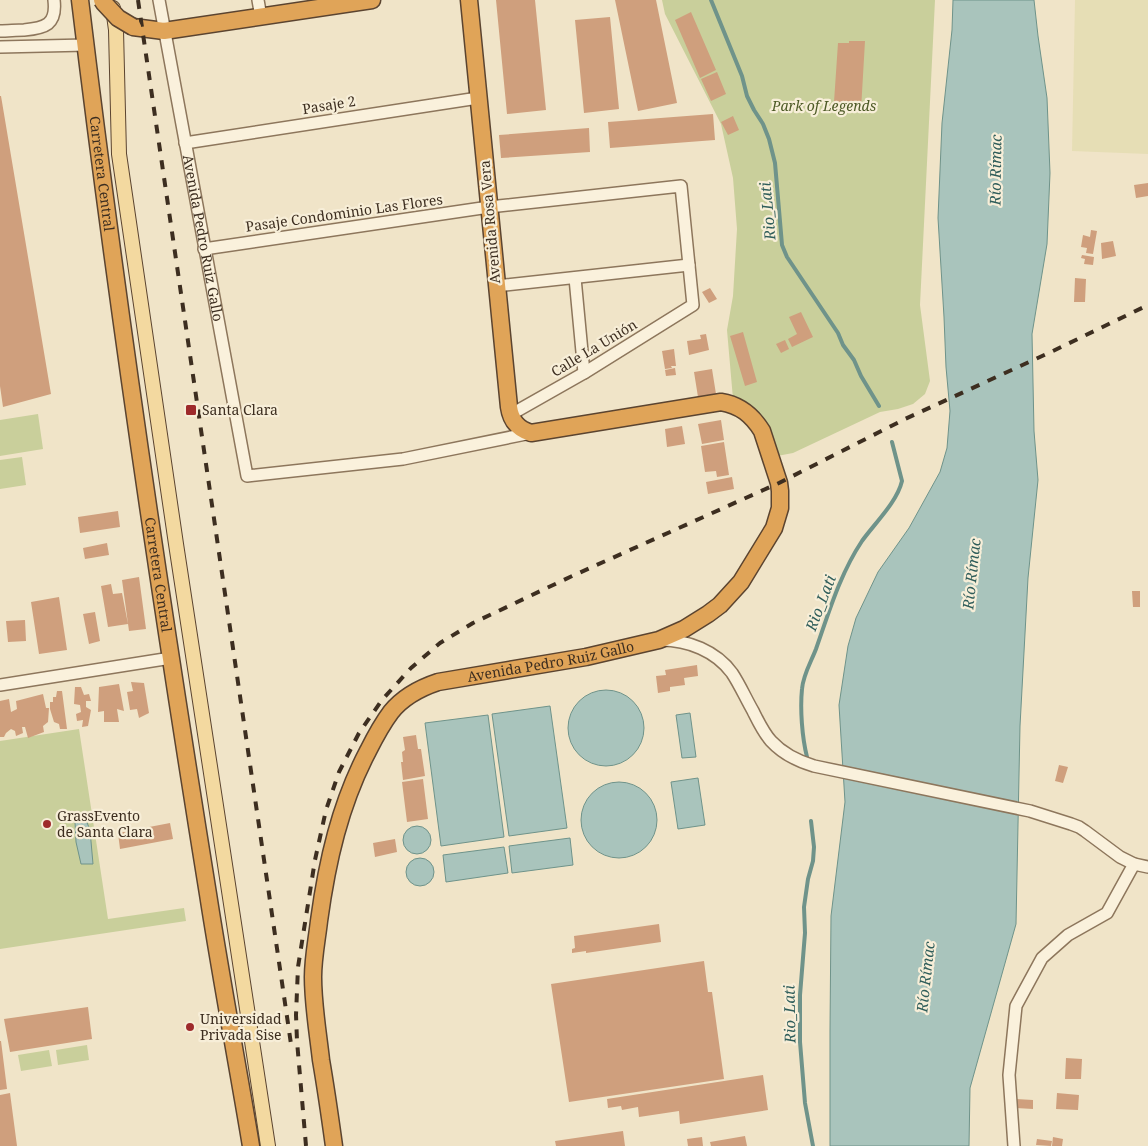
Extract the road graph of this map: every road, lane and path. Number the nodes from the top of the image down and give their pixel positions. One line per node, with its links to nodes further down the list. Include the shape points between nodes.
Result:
1 (54, 0): 10 (street, via 54,16 46,27)
2 (80, 0): 12 (highway, Carretera Central)
3 (102, 0): 11 (highway, bridge, via 118,18 133,27)
4 (112, 0): 30 (main road, Carretera Central, via 116,30 119,154)
5 (159, 0): 11 (street, Avenida Pedro Ruiz Gallo)
6 (258, 0): 9 (street)
7 (372, 0): 9 (highway)
8 (469, 0): 14 (highway, Avenida Rosa Vera)
9 (261, 17): 11 (highway)
10 (0, 31)
11 (164, 31): 15 (street, Avenida Pedro Ruiz Gallo)
12 (86, 45): 13 (street); 25 (highway, Carretera Central, via 119,308)
13 (0, 47)
14 (478, 98): 15 (street, Pasaje 2); 16 (highway, Avenida Rosa Vera)
15 (185, 143): 17 (street, Avenida Pedro Ruiz Gallo)
16 (489, 207): 17 (street, Pasaje Condominio Las Flores); 18 (street, Pasaje Condominio Las Flores, via 681,186); 20 (highway, Avenida Rosa Vera)
17 (204, 249): 23 (street, Avenida Pedro Ruiz Gallo, via 247,476 403,459)
18 (689, 265): 19 (street); 21 (street, Calle La Unión, via 693,305)
19 (576, 278): 20 (street); 21 (street)
20 (496, 286): 22 (highway, Avenida Rosa Vera)
21 (584, 373): 22 (street, Calle La Unión)
22 (510, 415): 23 (highway, via 519,428)
23 (531, 433): 24 (highway, Avenida Pedro Ruiz Gallo, via 721,402 742,409 758,425 779,482 780,508 774,528 741,582 720,605 684,629)
24 (659, 640): 27 (street, via 692,645 718,659 732,673 764,731 779,749 796,760 1030,811 1079,827); 31 (highway, Avenida Pedro Ruiz Gallo, via 586,657 438,682 419,689 392,711 374,738 359,768 334,838 314,957 316,1023)
25 (171, 658): 26 (street); 29 (highway, Carretera Central)
26 (0, 685)
27 (1134, 864): 28 (street); 32 (street, via 1107,913 1068,935 1042,958 1016,1006 1009,1075)
28 (1148, 867)
29 (251, 1146)
30 (268, 1146)
31 (334, 1146)
32 (1014, 1146)

